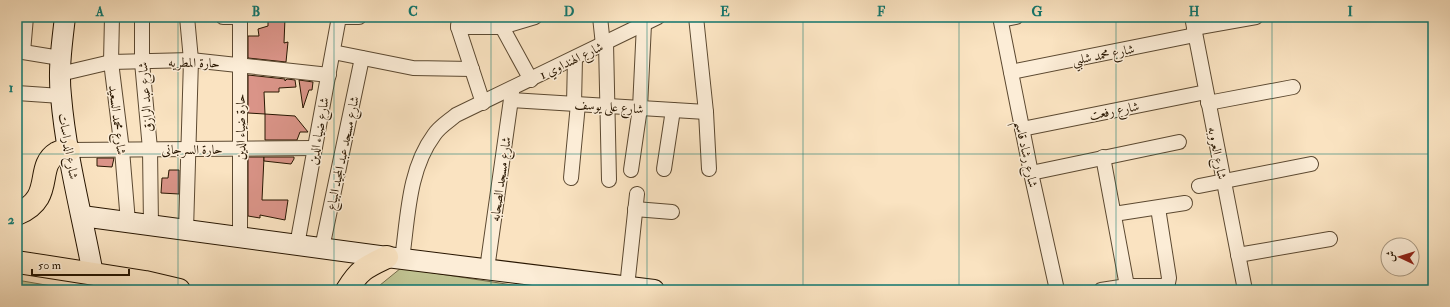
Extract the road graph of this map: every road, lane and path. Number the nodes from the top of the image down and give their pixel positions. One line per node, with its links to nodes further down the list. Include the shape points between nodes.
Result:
1 (26, 17): 23 (street)
2 (66, 17): 31 (street, شارع الدراسات)
3 (112, 17): 28 (street, شارع محمد السعيد)
4 (142, 17): 29 (street, شارع عبد الرازق)
5 (187, 17): 27 (street)
6 (223, 17): 7 (street)
7 (234, 17)
8 (240, 17): 30 (street, حارة ضياء الدين)
9 (339, 17): 10 (street); 24 (street, شارع ضياء الدين)
10 (360, 17)
11 (535, 17): 19 (street)
12 (600, 17): 22 (street)
13 (658, 17): 20 (street, شارع الهنداوي 1)
14 (696, 17): 46 (street)
15 (1016, 17): 17 (street)
16 (1256, 17): 21 (street, شارع محمد شلبي)
17 (1001, 19): 33 (street, شارع رشاد قاسم)
18 (458, 22): 19 (street); 32 (street)
19 (501, 22): 35 (street)
20 (644, 24): 22 (street, شارع الهنداوي 1); 44 (street)
21 (1193, 27): 33 (street, شارع محمد شلبي); 40 (street, شارع العروبه)
22 (605, 44): 26 (street, شارع الهنداوي 1); 43 (street)
23 (20, 51): 31 (street)
24 (333, 52): 25 (street); 34 (street, شارع ضياء الدين)
25 (362, 58): 32 (street, via 413,68); 79 (street, شارع مسجد عبد المجيد البياع)
26 (576, 58): 35 (street, شارع الهنداوي 1); 42 (street)
27 (191, 60): 29 (street, حارة المطريه); 30 (street, حارة المطريه); 54 (street)
28 (111, 62): 29 (street, حارة المطريه); 31 (street, حارة المطريه); 53 (street, شارع محمد السعيد)
29 (142, 62): 51 (street, شارع عبد الرازق)
30 (240, 64): 34 (street, حارة المطريه); 49 (street, حارة ضياء الدين)
31 (60, 66): 39 (street, شارع الدراسات)
32 (472, 69): 41 (street)
33 (1011, 72): 47 (street, شارع رشاد قاسم)
34 (329, 75): 50 (street, شارع ضياء الدين)
35 (531, 80): 38 (street, شارع الهنداوي 1)
36 (1293, 87): 40 (street, شارع رفعت)
37 (17, 92): 39 (street)
38 (512, 94): 41 (street, شارع الهنداوي 1); 42 (street, شارع على يوسف); 83 (street, شارع مسجد الصحابه)
39 (61, 96): 52 (street, شارع الدراسات)
40 (1207, 98): 47 (street, شارع رفعت); 63 (street, شارع العروبه)
41 (483, 102): 81 (street, شارع الهنداوي 1, via 456,115 434,134 419,160)
42 (576, 104): 43 (street, شارع على يوسف); 61 (street)
43 (607, 106): 44 (street, شارع على يوسف); 62 (street)
44 (640, 108): 45 (street, شارع على يوسف); 59 (street)
45 (673, 110): 46 (street, شارع على يوسف); 57 (street)
46 (706, 112): 58 (street)
47 (1022, 129): 60 (street, شارع رشاد قاسم)
48 (1179, 142): 55 (street)
49 (241, 148): 50 (street, حارة السرجانى); 54 (street, حارة السرجانى); 76 (street, حارة ضياء الدين)
50 (315, 148): 78 (street, شارع ضياء الدين)
51 (150, 149): 53 (street, حارة السرجانى); 54 (street, حارة السرجانى); 74 (street, شارع عبد الرازق)
52 (69, 150): 53 (street, حارة السرجانى); 70 (main road, via 57,153 48,163 41,194 30,209); 72 (street, شارع الدراسات)
53 (122, 150): 73 (street, شارع محمد السعيد)
54 (188, 150): 75 (street)
55 (1103, 157): 60 (street); 71 (street)
56 (1311, 164): 63 (street)
57 (664, 169)
58 (708, 169)
59 (631, 170)
60 (1031, 173): 90 (street, شارع رشاد قاسم)
61 (571, 178)
62 (609, 180)
63 (1224, 181): 64 (street); 80 (street, شارع العروبه)
64 (1199, 186)
65 (636, 194): 68 (street)
66 (1185, 203): 67 (street)
67 (1158, 208): 71 (street); 86 (street, via 1168,283 1164,286)
68 (635, 209): 69 (street); 85 (street)
69 (672, 212)
70 (17, 214)
71 (1114, 214): 86 (street)
72 (82, 216): 73 (street); 84 (street, شارع الدراسات)
73 (128, 222): 74 (street)
74 (151, 225): 75 (street)
75 (186, 230): 76 (street)
76 (240, 238): 78 (street)
77 (1330, 239): 80 (street)
78 (297, 245): 79 (street)
79 (322, 248): 81 (street)
80 (1238, 255): 92 (street, شارع العروبه)
81 (394, 258): 83 (street); 88 (main road, via 364,268)
82 (17, 262): 84 (main road)
83 (486, 269): 85 (street)
84 (93, 274): 87 (main road)
85 (627, 286): 89 (street)
86 (1126, 286): 91 (street)
87 (179, 290)
88 (347, 290)
89 (654, 290)
90 (1057, 290)
91 (1101, 290)
92 (1245, 290)

